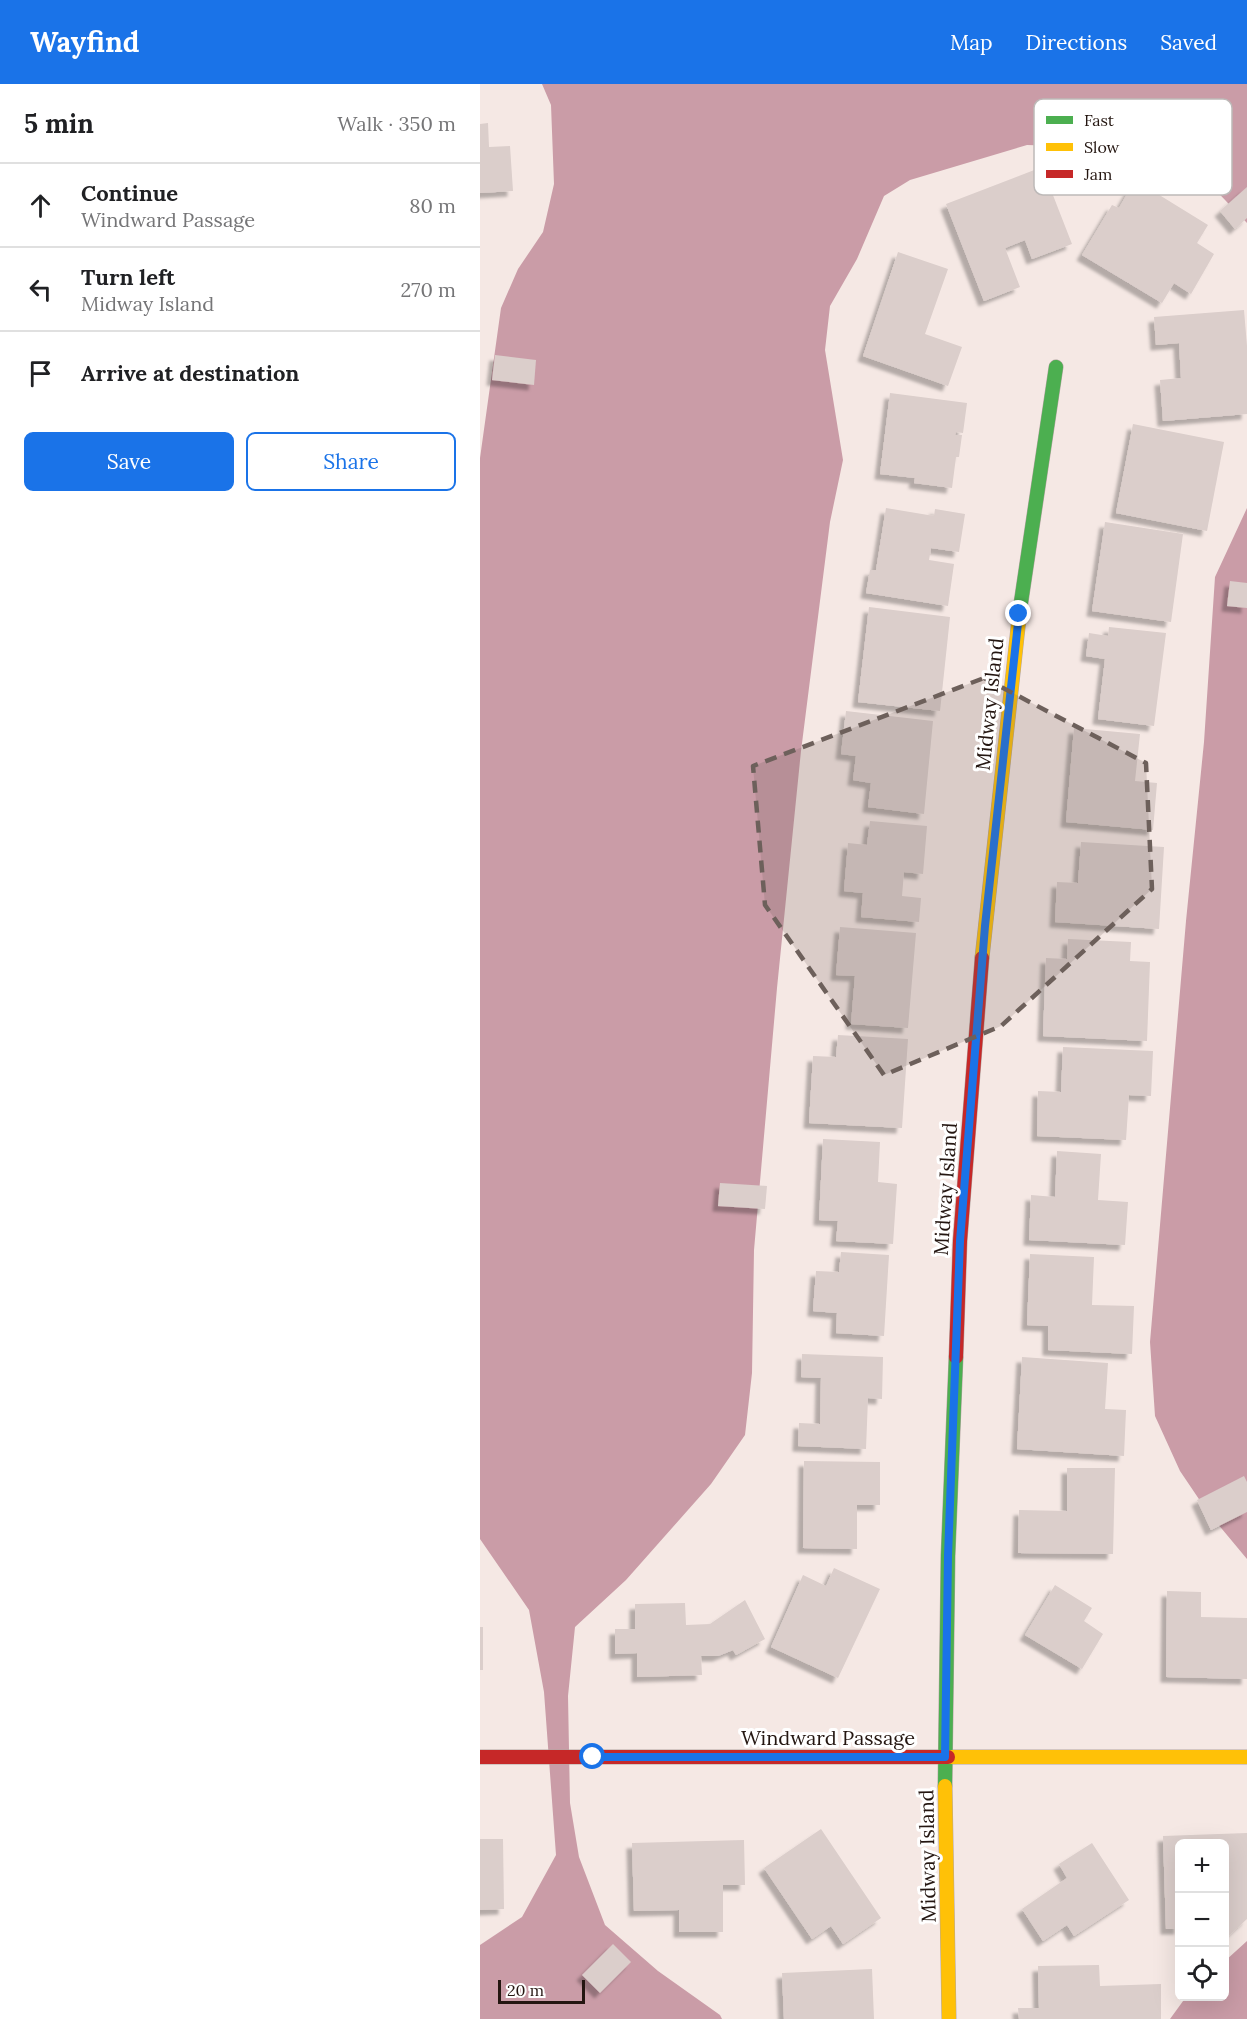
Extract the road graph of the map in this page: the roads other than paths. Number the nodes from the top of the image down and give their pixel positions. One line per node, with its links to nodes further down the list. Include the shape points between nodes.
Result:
1 (1056, 367): 3 (street, Midway Island, via 1019,614 982,961 960,1241)
2 (480, 1757): 3 (street, Windward Passage)
3 (945, 1757): 4 (street, Windward Passage); 5 (street, Midway Island)
4 (1247, 1757)
5 (949, 2019)

